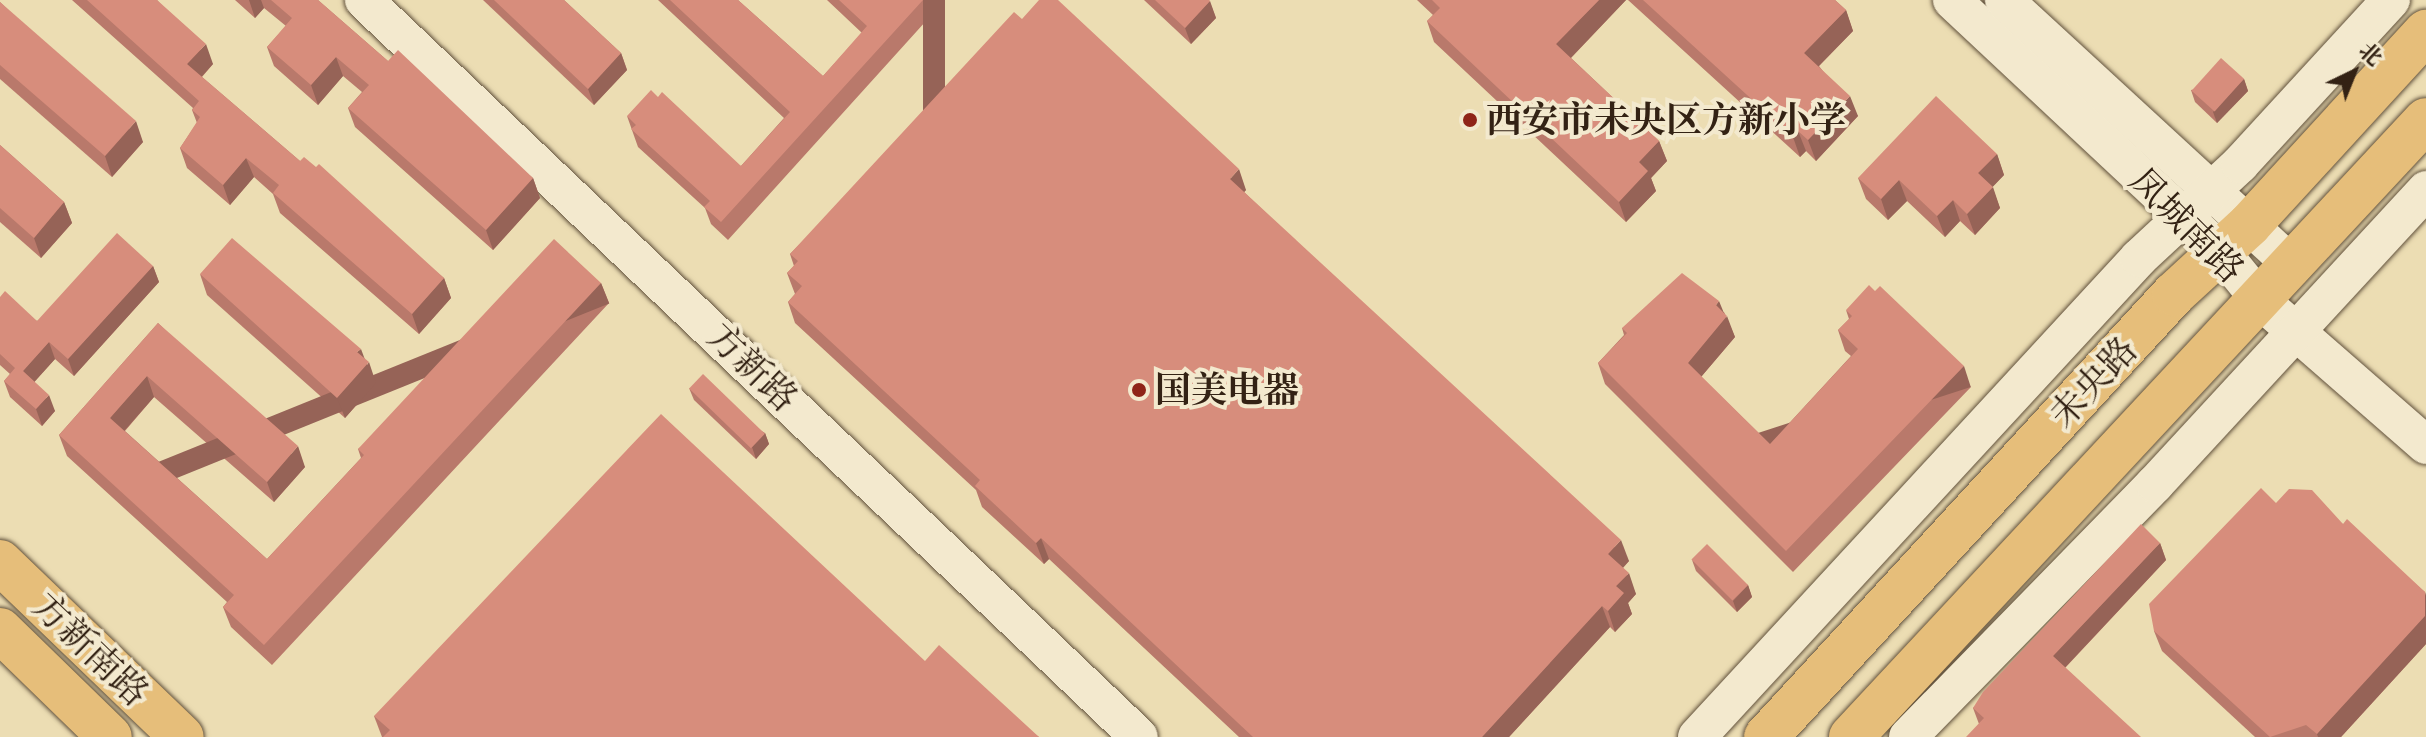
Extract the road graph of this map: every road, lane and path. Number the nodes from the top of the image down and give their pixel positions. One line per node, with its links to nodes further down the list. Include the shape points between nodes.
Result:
1 (364, 0): 19 (street, 方新路)
2 (1952, 0): 9 (street, 凤城南路)
3 (2004, 0): 8 (street, 凤城南路)
4 (2391, 0): 8 (street)
5 (2426, 32): 10 (main road, 未央路)
6 (2426, 120): 11 (main road, 未央路)
7 (2426, 190): 13 (street)
8 (2212, 191): 9 (street); 10 (street, 凤城南路)
9 (2183, 217): 10 (street, 凤城南路); 20 (street, via 2139,258)
10 (2235, 238): 11 (street, 凤城南路); 12 (street, 凤城南路); 21 (main road, 未央路, via 2174,294)
11 (2293, 266): 12 (main road, 未央路)
12 (2261, 301): 13 (street, 凤城南路); 22 (main road, 未央路)
13 (2296, 332): 14 (street, 凤城南路); 23 (street)
14 (2426, 445)
15 (0, 562): 18 (main road, 方新南路)
16 (0, 630): 17 (main road, 方新南路)
17 (110, 737)
18 (182, 737)
19 (1139, 737)
20 (1697, 737)
21 (1766, 737)
22 (1851, 737)
23 (1908, 737)

